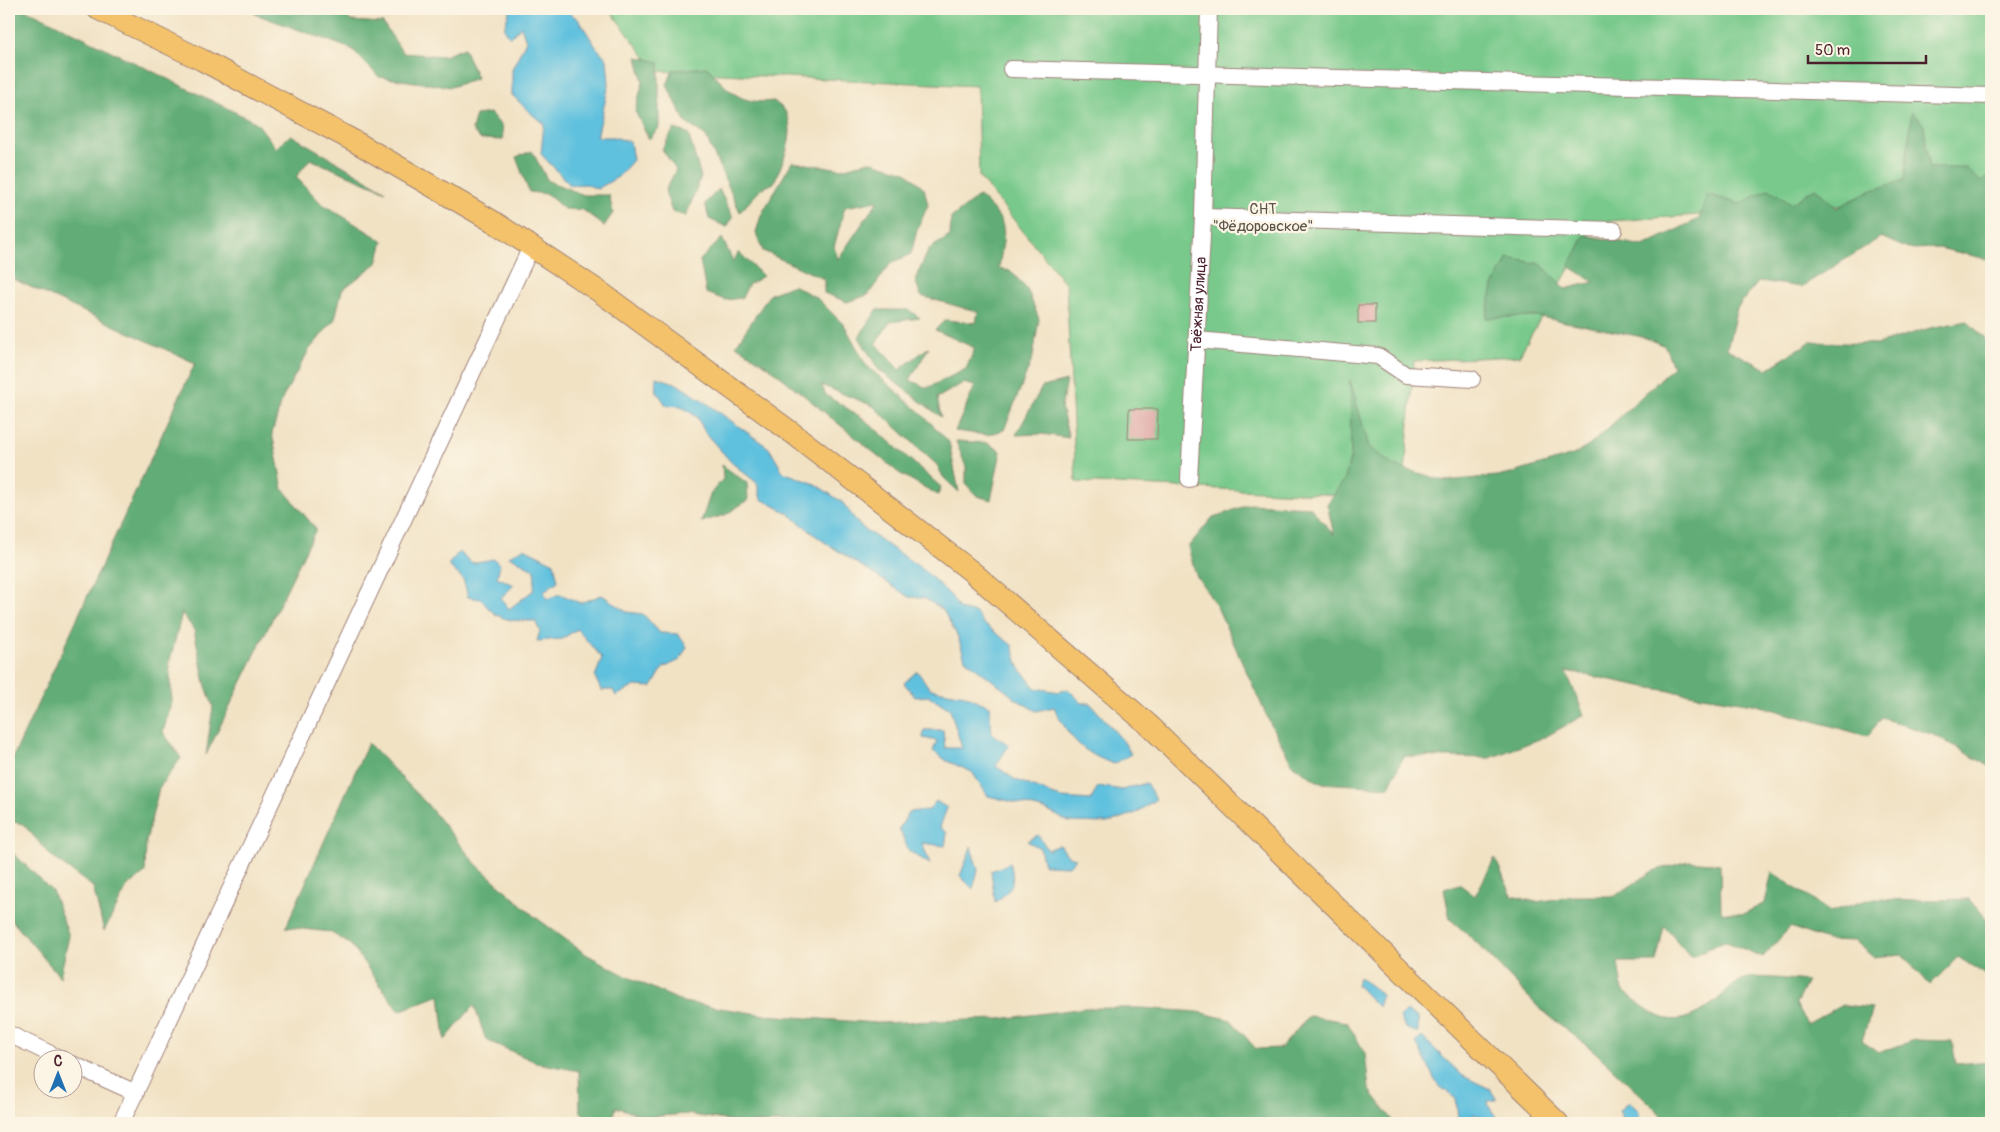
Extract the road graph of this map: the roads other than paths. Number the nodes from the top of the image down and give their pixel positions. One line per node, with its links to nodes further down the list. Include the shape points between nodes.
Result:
1 (98, 9): 8 (main road, via 354,141)
2 (1209, 9): 4 (street, Таёжная улица)
3 (1011, 69): 4 (street)
4 (1206, 75): 5 (street); 6 (street, Таёжная улица)
5 (1991, 96)
6 (1203, 216): 7 (street); 9 (street, Таёжная улица)
7 (1614, 230)
8 (531, 247): 15 (street); 17 (main road, via 600,292 787,429 970,571 1150,726)
9 (1198, 340): 10 (street, via 1378,356 1406,375); 11 (street, Таёжная улица)
10 (1472, 379)
11 (1190, 479)
12 (9, 1034): 13 (street)
13 (42, 1050)
14 (82, 1069): 15 (street)
15 (136, 1093): 16 (street)
16 (121, 1123)
17 (1558, 1123)

